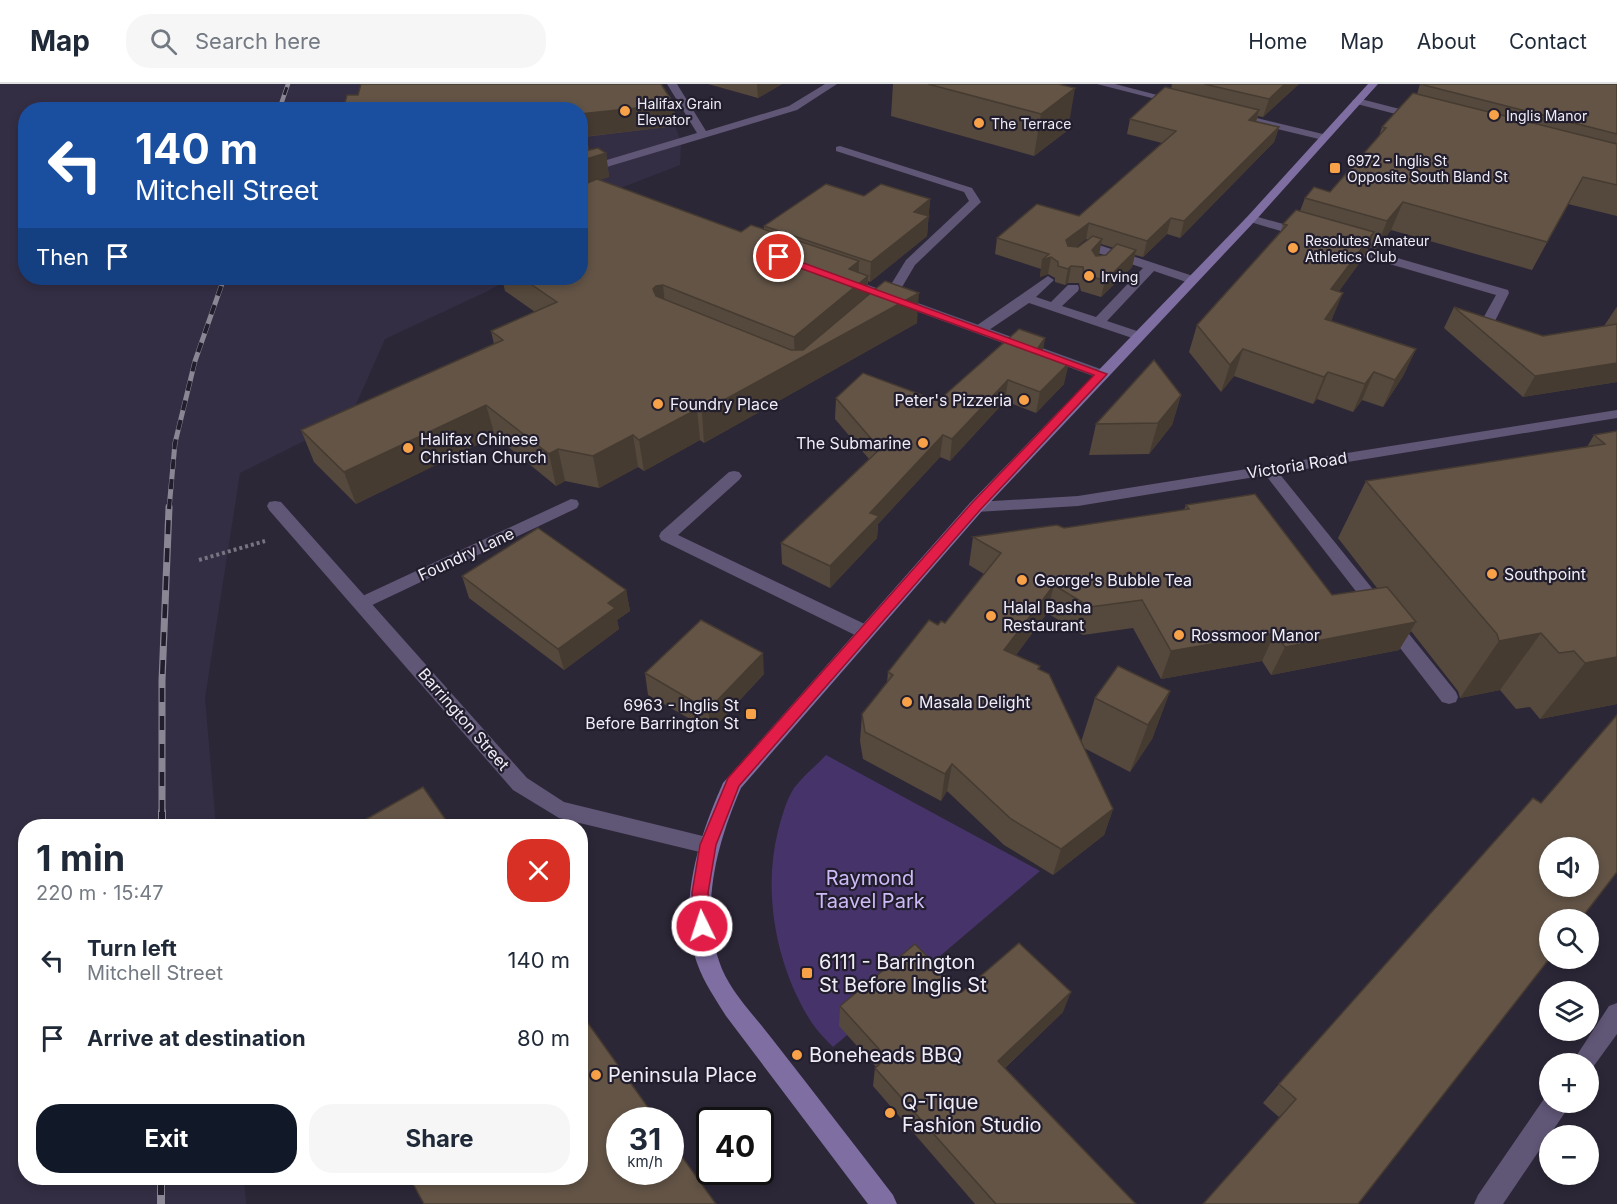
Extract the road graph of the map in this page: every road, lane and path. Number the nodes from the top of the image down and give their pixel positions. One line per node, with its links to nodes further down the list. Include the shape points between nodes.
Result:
1 (672, 84): 9 (street)
2 (832, 84): 9 (street, via 793,108)
3 (1102, 84): 6 (street)
4 (1373, 84): 5 (street)
5 (1357, 101): 8 (street); 10 (street)
6 (1195, 106)
7 (1218, 112): 10 (street)
8 (1428, 120)
9 (703, 134): 12 (street)
10 (1323, 137): 13 (street)
11 (840, 149): 22 (street, via 968,190 975,202 910,263)
12 (588, 170)
13 (1251, 219): 20 (street); 27 (street, via 1503,293)
14 (1111, 253): 15 (street, via 1087,245); 16 (street); 17 (street)
15 (1071, 258)
16 (1097, 267)
17 (1151, 267): 20 (street); 26 (street)
18 (834, 277): 22 (street)
19 (1048, 280): 23 (street)
20 (1192, 280): 29 (street)
21 (1073, 288): 24 (street)
22 (890, 296): 25 (street); 28 (street)
23 (1027, 298): 24 (street); 28 (street)
24 (1054, 306): 26 (street)
25 (873, 311)
26 (1098, 322): 29 (street)
27 (1488, 322)
28 (981, 329): 30 (street)
29 (1138, 336): 30 (street)
30 (1101, 374): 36 (street)
31 (1617, 414): 32 (street, Victoria Road)
32 (1269, 470): 36 (street, Victoria Road, via 1078,501); 41 (street)
33 (734, 476): 40 (street, via 667,536)
34 (571, 504): 39 (street, Foundry Lane)
35 (275, 506): 37 (street, Barrington Street)
36 (976, 507): 40 (street)
37 (298, 532): 38 (path); 39 (street, Barrington Street)
38 (199, 560)
39 (362, 603): 42 (street, Barrington Street, via 520,784 559,809)
40 (865, 632): 42 (street, via 733,783)
41 (1449, 697)
42 (708, 845): 46 (street, via 700,893 703,943 712,974)
43 (1617, 1014): 44 (street)
44 (1590, 1053)
45 (1549, 1113): 47 (street)
46 (884, 1204)
47 (1487, 1204)

